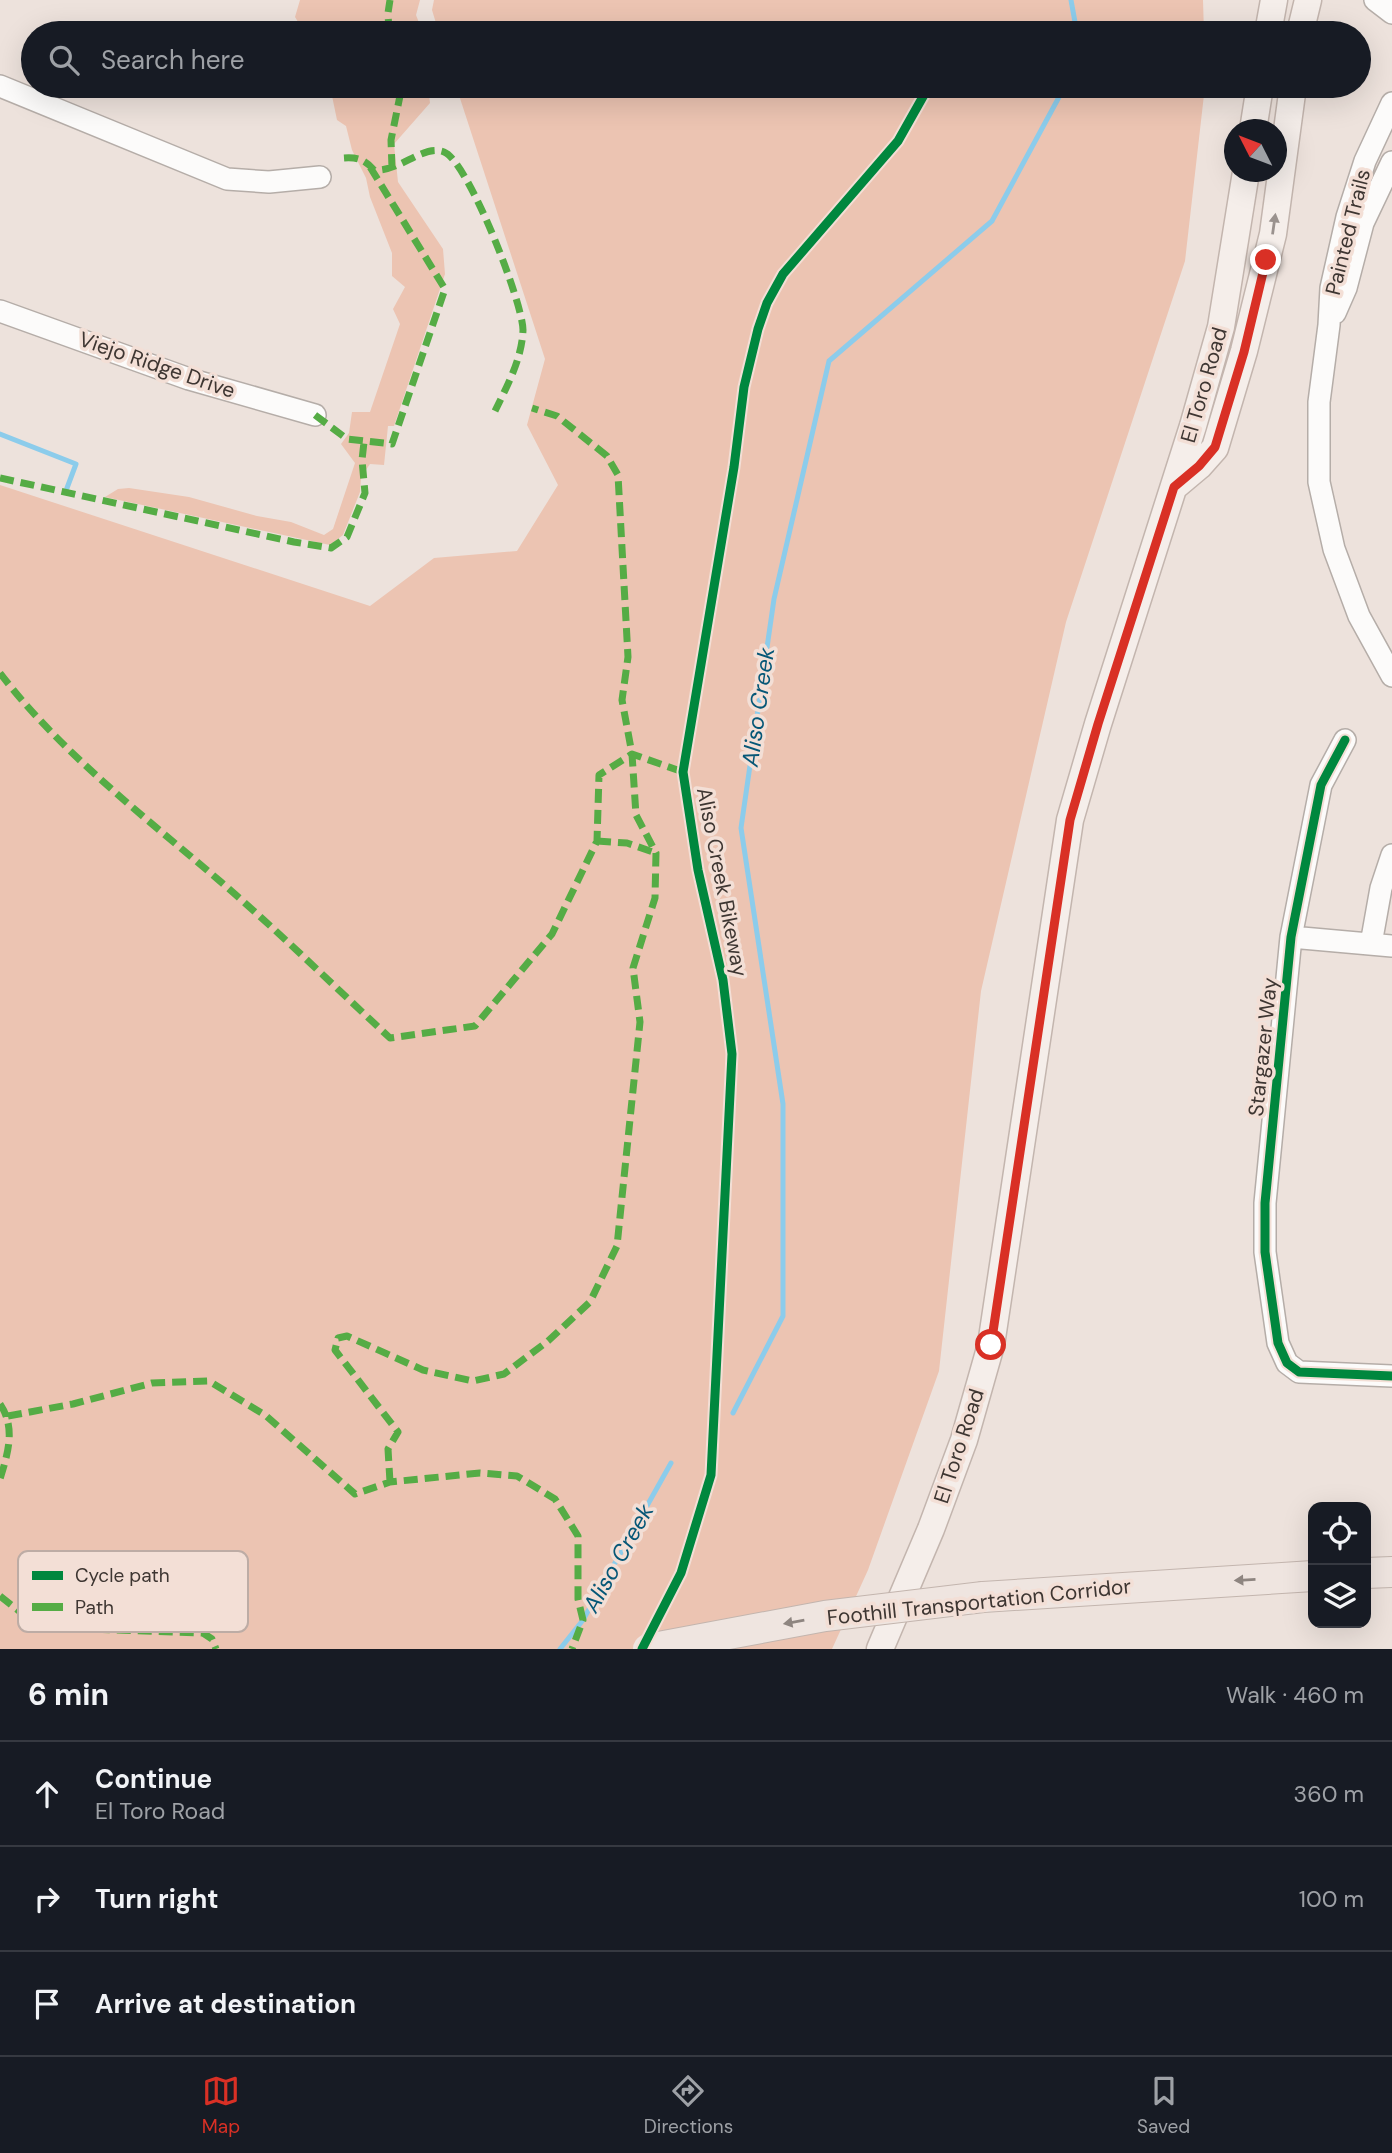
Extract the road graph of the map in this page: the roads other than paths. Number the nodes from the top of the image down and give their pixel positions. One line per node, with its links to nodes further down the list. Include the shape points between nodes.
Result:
1 (1274, 0): 5 (main road)
2 (1308, 0): 6 (main road)
3 (1375, 0): 4 (street)
4 (1392, 13)
5 (1270, 21)
6 (1303, 21)
7 (0, 86): 8 (street)
8 (21, 95)
9 (29, 98): 15 (street, via 227,179 269,182)
10 (1258, 98): 13 (main road)
11 (1291, 98): 20 (main road, one-way to 11, via 1215,447 1244,352 1273,234)
12 (1392, 103): 18 (street, Painted Trails, via 1365,161 1347,218 1331,288)
13 (1255, 119)
14 (1392, 162): 18 (street, Painted Trails, via 1363,223 1346,288)
15 (320, 177)
16 (1244, 182): 20 (main road, El Toro Road, via 1221,327)
17 (0, 311): 19 (street, Viejo Ridge Drive, via 189,379)
18 (1329, 325): 21 (street, Painted Trails, via 1319,402 1319,482 1334,549 1359,616)
19 (315, 415)
20 (1174, 487): 31 (main road, El Toro Road, via 1070,820 991,1345 960,1453)
21 (1392, 676)
22 (1345, 740): 24 (street, Stargazer Way, via 1321,785)
23 (1392, 855): 25 (street, via 1381,888)
24 (1291, 937): 25 (street); 26 (street, Stargazer Way, via 1265,1203 1267,1265 1278,1343 1287,1363 1300,1372)
25 (1382, 945)
26 (1392, 1376)
27 (1392, 1572): 28 (highway)
28 (1371, 1573)
29 (1308, 1576): 30 (highway, Foothill Transportation Corridor, one-way to 30, bridge, via 983,1597 825,1616)
30 (648, 1649)
31 (880, 1649)

